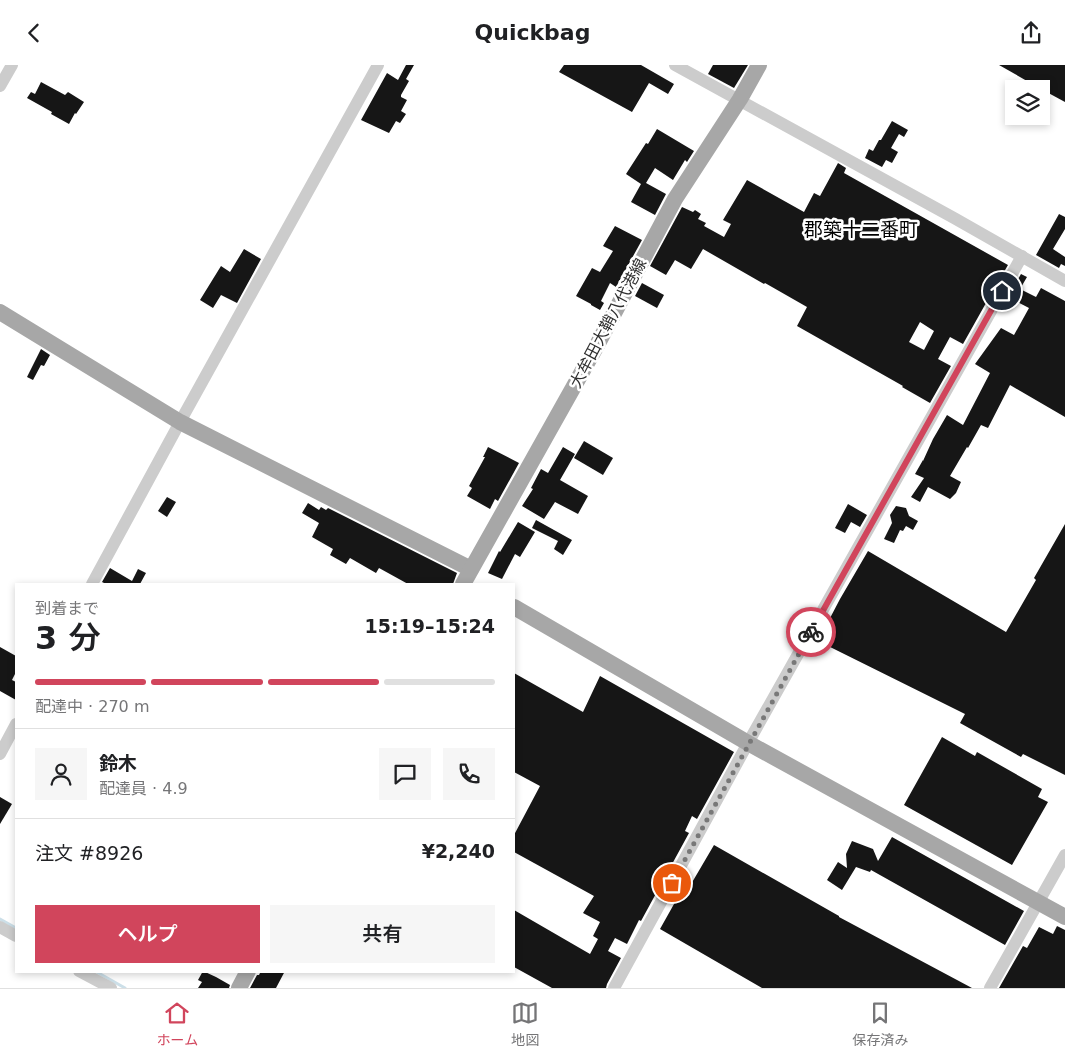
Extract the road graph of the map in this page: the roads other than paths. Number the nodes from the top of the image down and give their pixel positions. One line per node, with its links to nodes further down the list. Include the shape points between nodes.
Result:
1 (12, 65): 5 (street)
2 (378, 65): 10 (street)
3 (675, 65): 6 (street)
4 (759, 65): 6 (main road, 大牟田大鞘八代港線)
5 (0, 86)
6 (740, 99): 7 (street); 11 (main road, 大牟田大鞘八代港線, via 659,227)
7 (1022, 256): 8 (street); 15 (street)
8 (1065, 281)
9 (0, 312): 10 (main road)
10 (180, 422): 11 (main road); 12 (street)
11 (472, 576)
12 (93, 583)
13 (515, 608): 15 (main road)
14 (15, 726): 16 (street)
15 (748, 743): 18 (main road); 26 (street)
16 (0, 754)
17 (1065, 855): 18 (street)
18 (1038, 902): 19 (main road); 27 (street)
19 (1065, 917)
20 (0, 927): 21 (street)
21 (15, 935)
22 (83, 973): 24 (street)
23 (247, 973): 25 (main road)
24 (111, 988)
25 (239, 988)
26 (614, 988)
27 (990, 988)

